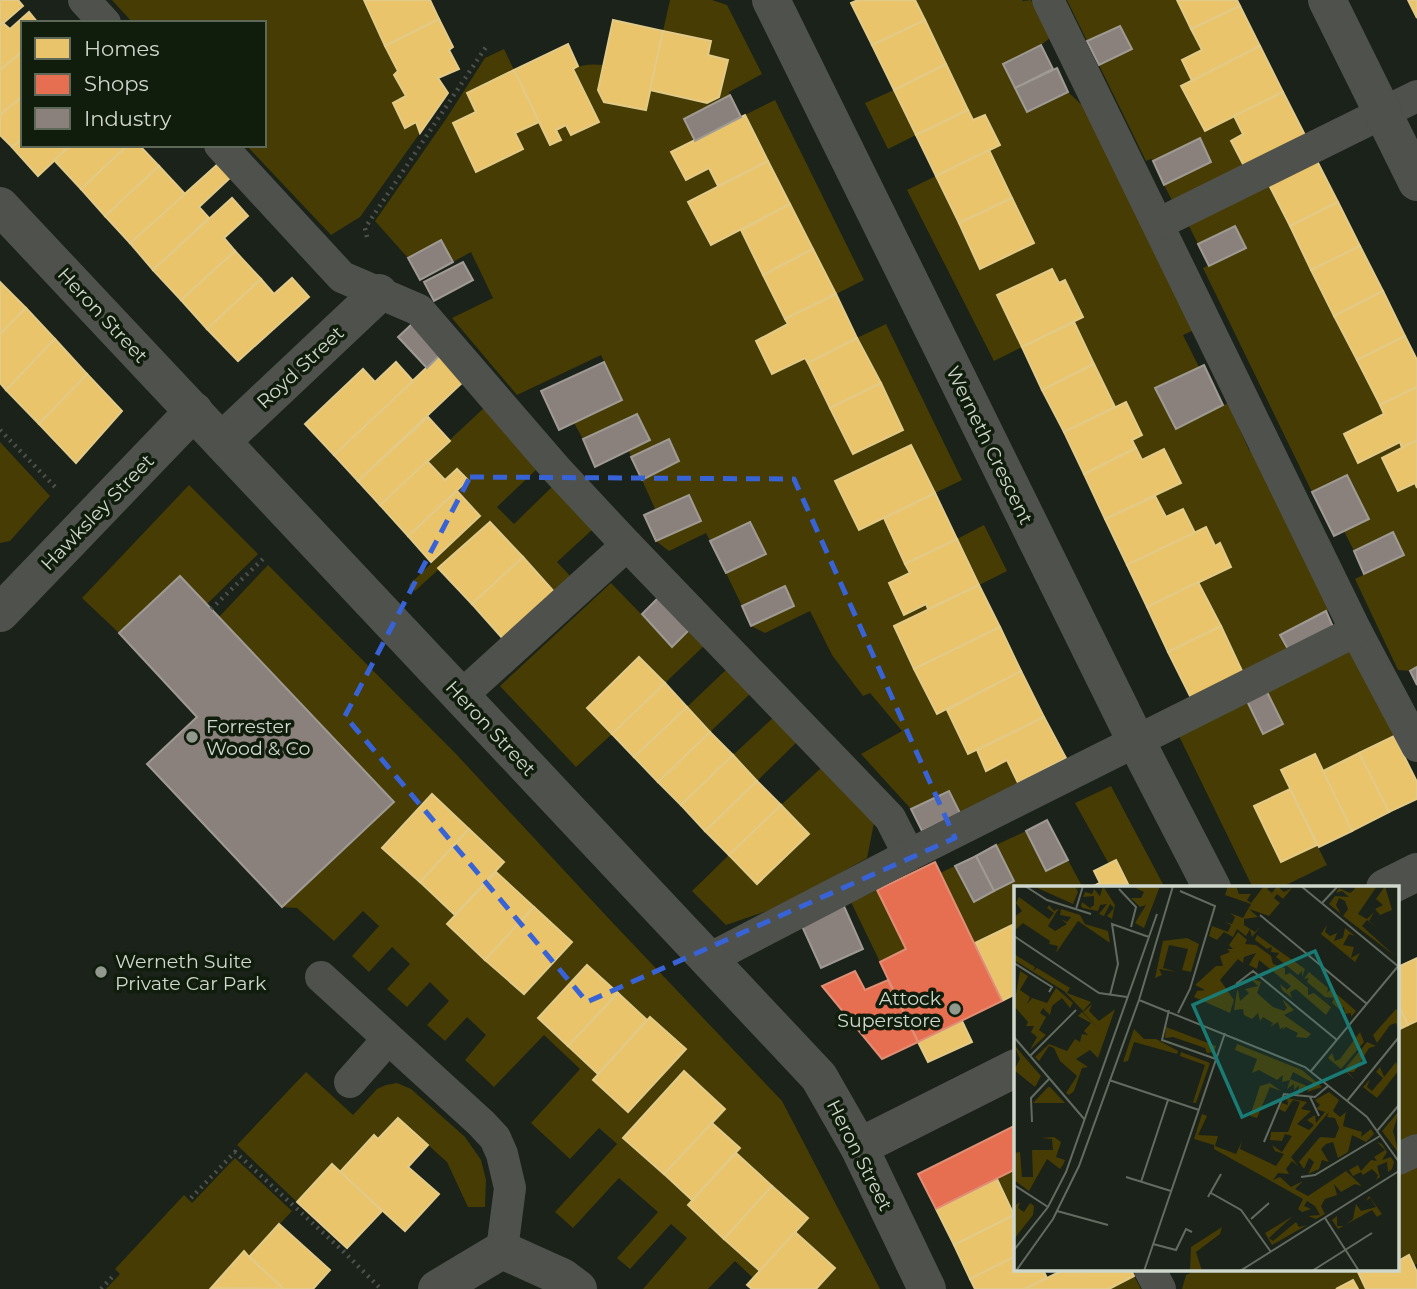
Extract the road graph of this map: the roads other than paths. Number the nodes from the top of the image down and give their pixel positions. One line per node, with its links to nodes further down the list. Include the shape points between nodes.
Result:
1 (84, 0): 5 (lane)
2 (771, 0): 18 (street, Werneth Crescent)
3 (1048, 0): 10 (lane)
4 (1327, 0): 6 (street)
5 (103, 21)
6 (1401, 105): 8 (street); 10 (lane)
7 (222, 147): 11 (lane, via 342,277)
8 (1417, 182)
9 (0, 206): 12 (street, Heron Street)
10 (1158, 224): 16 (lane)
11 (379, 293): 13 (street, Royd Street); 14 (lane, via 419,310)
12 (194, 411): 13 (street, Heron Street); 15 (street, Hawksley Street)
13 (222, 441): 17 (street, Heron Street)
14 (627, 545): 17 (lane); 20 (lane, via 890,818)
15 (0, 613)
16 (1356, 631): 18 (lane); 19 (lane)
17 (461, 696): 24 (street, Heron Street)
18 (1136, 741): 20 (lane); 22 (street, Werneth Crescent)
19 (1417, 746)
20 (909, 855): 24 (lane)
21 (1417, 872): 23 (street)
22 (1212, 886)
23 (1389, 886)
24 (709, 959): 29 (street, Heron Street, via 819,1077)
25 (321, 977): 26 (lane)
26 (388, 1039): 28 (lane); 32 (lane, via 495,1138 510,1188)
27 (1014, 1069): 29 (street)
28 (349, 1082)
29 (859, 1147): 35 (street, Heron Street)
30 (1417, 1150): 31 (lane)
31 (1400, 1158)
32 (502, 1250): 33 (street); 34 (street)
33 (437, 1289)
34 (578, 1289)
35 (928, 1289)

